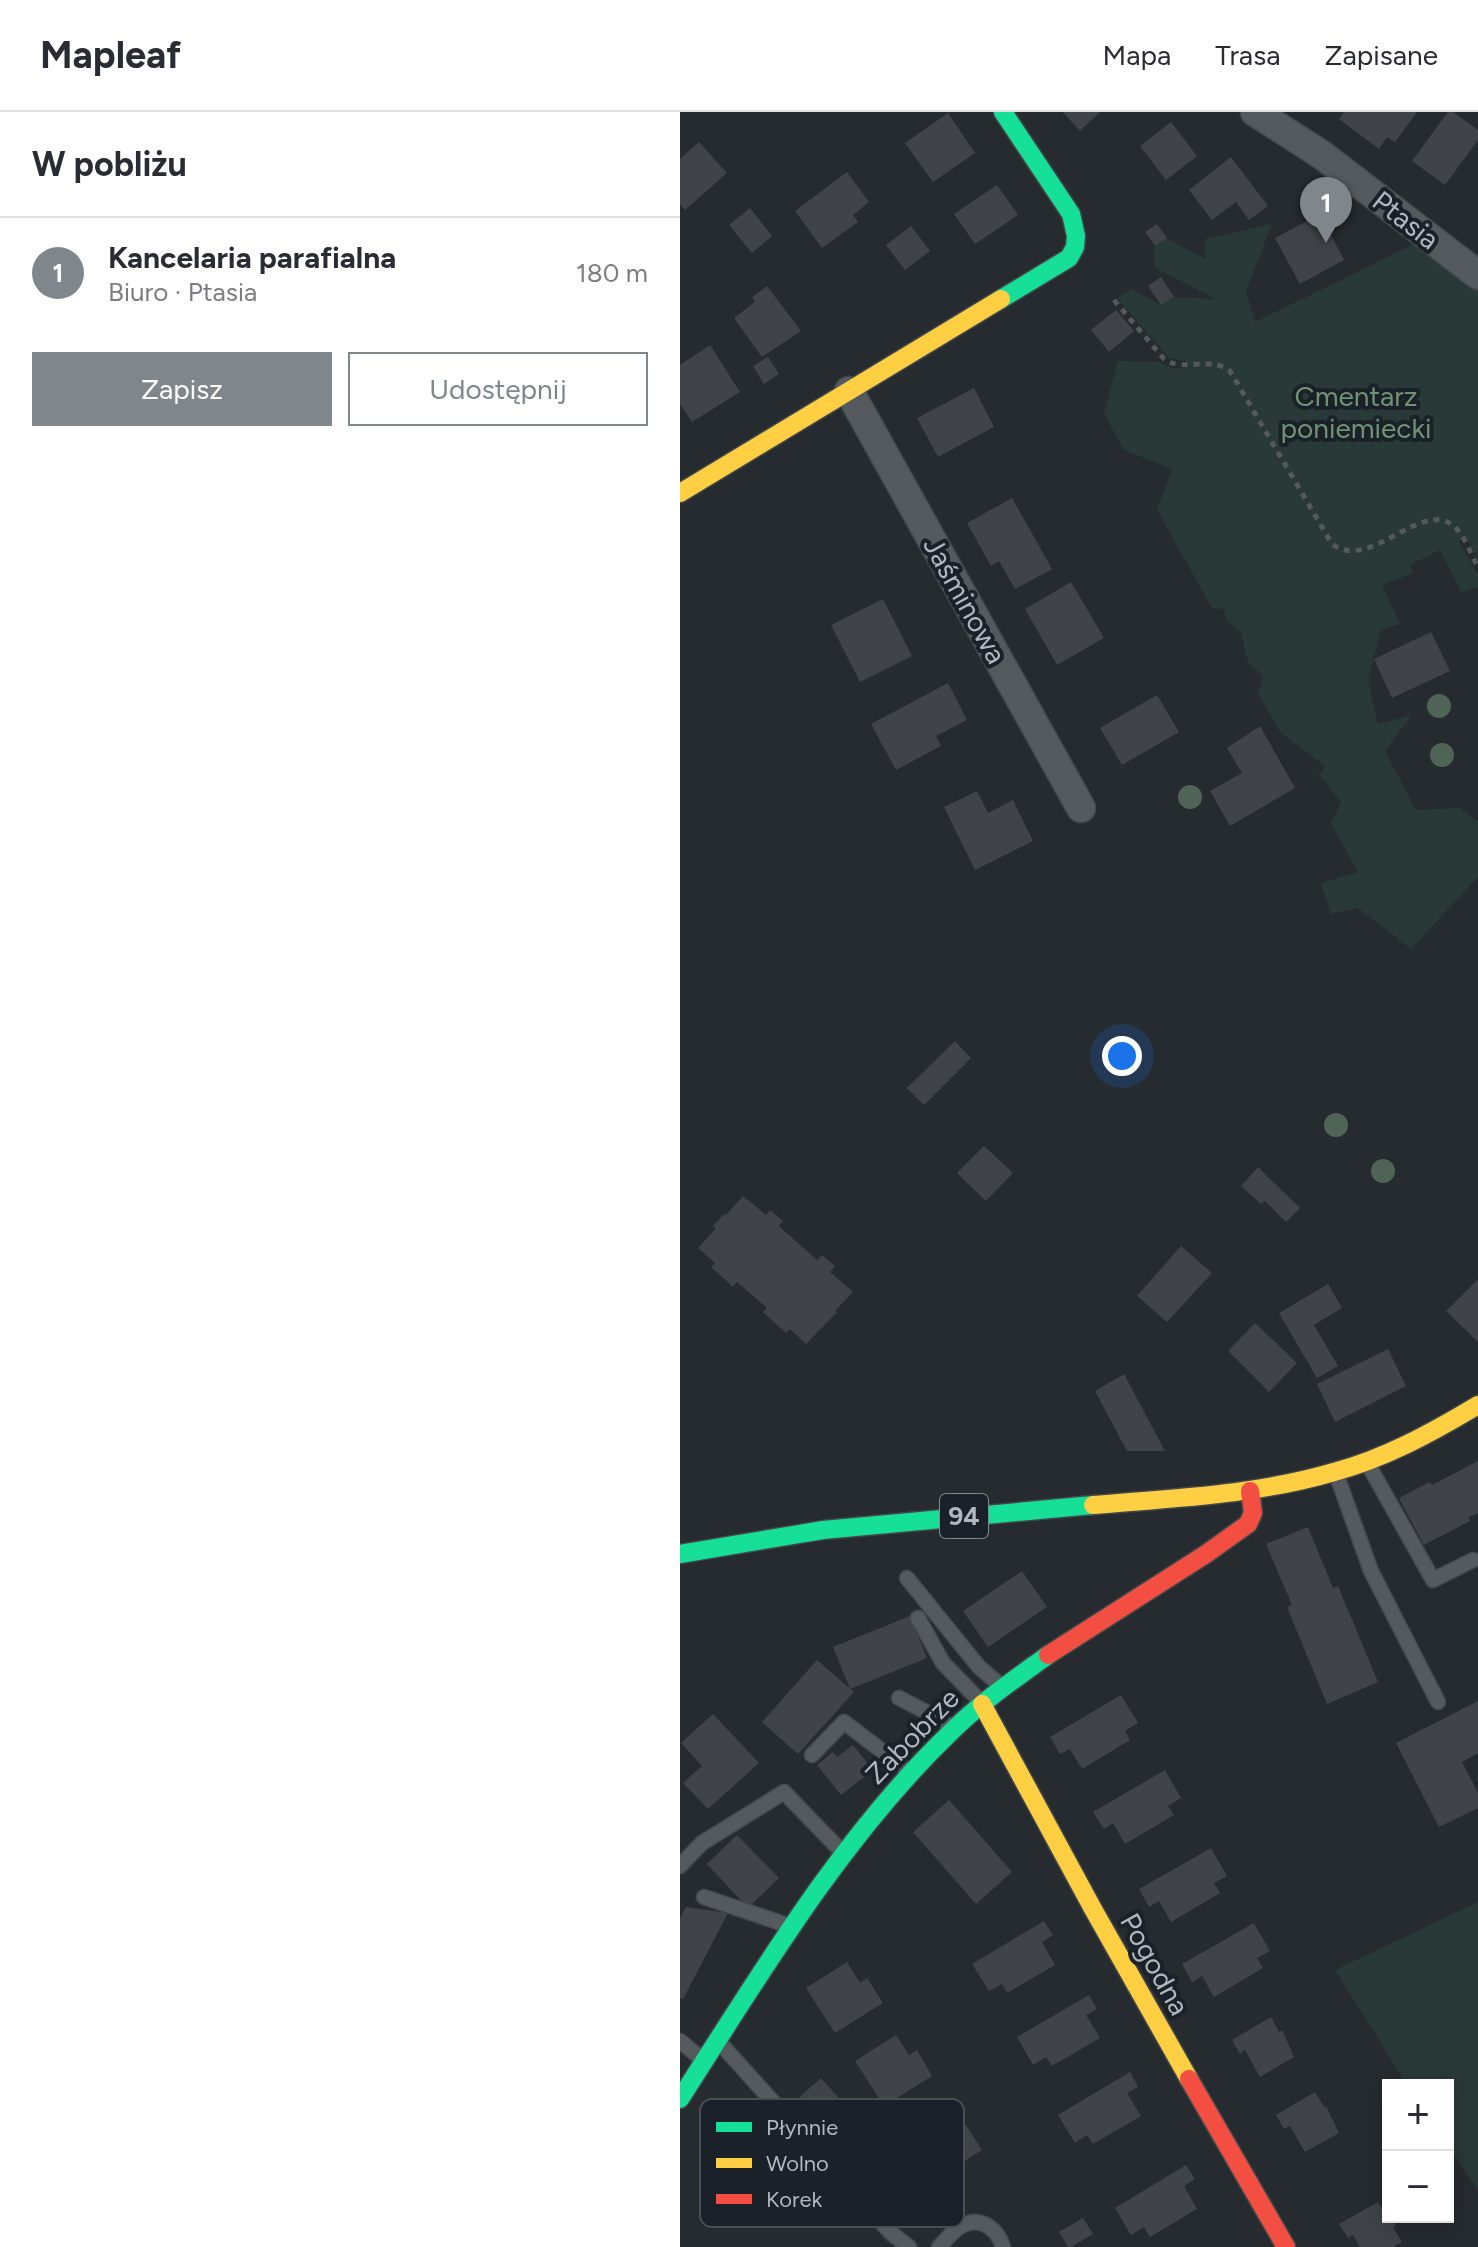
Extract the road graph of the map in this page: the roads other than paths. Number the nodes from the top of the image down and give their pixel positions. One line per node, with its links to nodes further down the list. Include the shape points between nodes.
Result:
1 (1003, 112): 4 (street, via 1071,214 1077,233 1073,252)
2 (1255, 112): 3 (street, Ptasia, via 1322,155)
3 (1478, 275)
4 (849, 391): 5 (street); 6 (street, Jaśminowa)
5 (680, 493)
6 (1081, 808)
7 (1478, 1405): 8 (street, 94)
8 (1366, 1462): 9 (street, 94); 12 (lane, via 1433,1580)
9 (1336, 1472): 10 (street, 94); 17 (lane, via 1371,1571)
10 (1250, 1491): 11 (street, 94, via 924,1519 734,1542); 15 (street, Zabobrze, via 1253,1513 1248,1524)
11 (680, 1554)
12 (1473, 1560)
13 (907, 1578): 15 (lane, via 979,1667)
14 (918, 1618): 18 (lane, via 943,1663)
15 (1003, 1687): 18 (street, Zabobrze)
16 (899, 1698): 19 (lane)
17 (1438, 1702)
18 (982, 1704): 19 (street, Zabobrze); 37 (street, Pogodna, via 1172,2053)
19 (953, 1729): 21 (street, Zabobrze)
20 (812, 1755): 21 (lane, via 844,1722)
21 (910, 1773): 22 (street, Zabobrze)
22 (843, 1853): 23 (lane, via 784,1792 702,1843); 25 (street, Zabobrze)
23 (680, 1866)
24 (704, 1897): 25 (lane)
25 (794, 1927): 26 (street, Zabobrze)
26 (717, 2040): 28 (street, Zabobrze); 30 (lane)
27 (680, 2041): 28 (lane)
28 (704, 2061): 29 (street, Zabobrze)
29 (680, 2099)
30 (770, 2099)
31 (964, 2225): 36 (lane, via 984,2224 996,2231)
32 (886, 2227): 34 (lane)
33 (959, 2227): 35 (lane)
34 (909, 2247)
35 (939, 2247)
36 (1003, 2247)
37 (1286, 2247)

